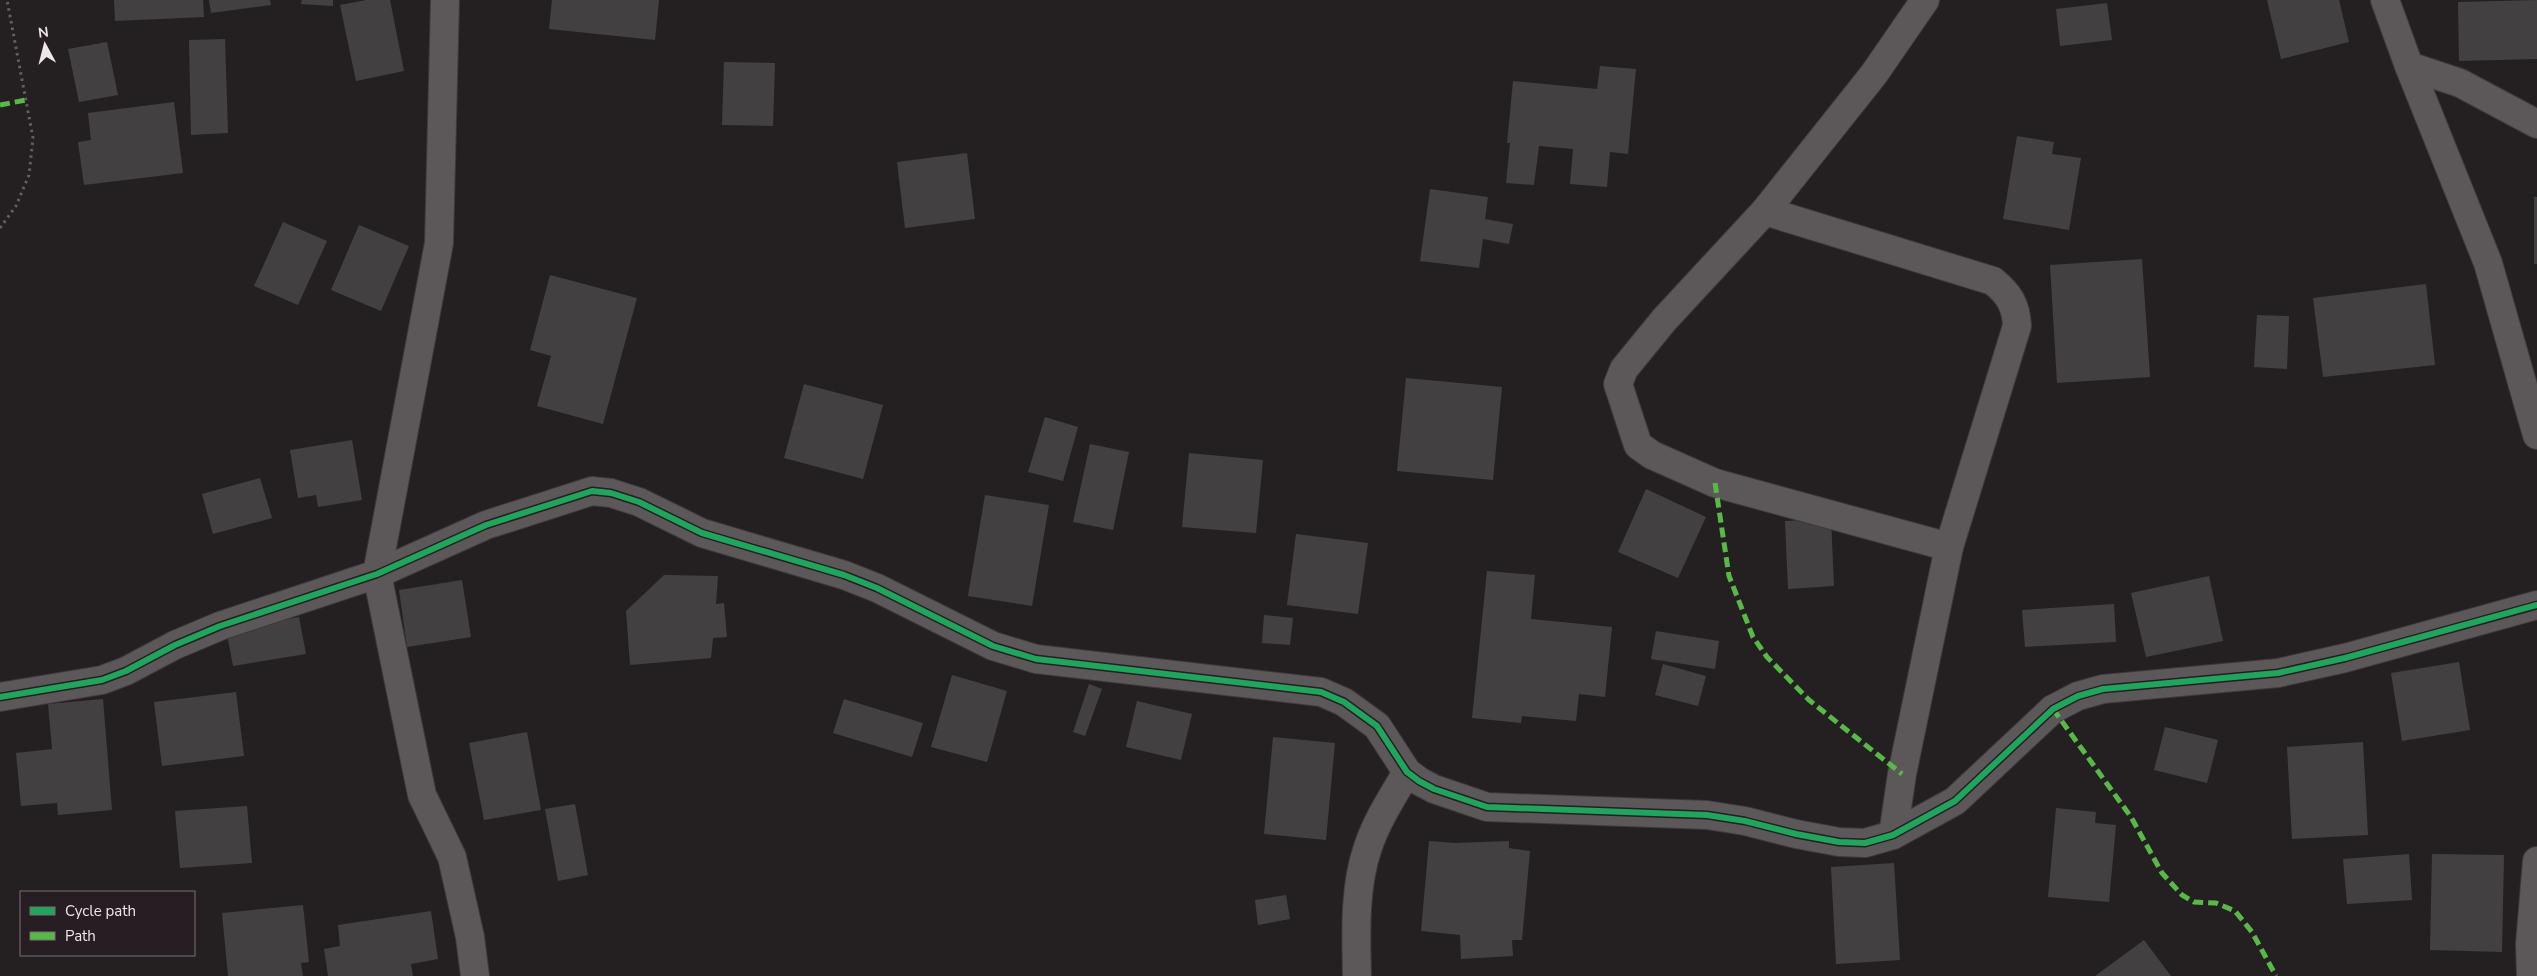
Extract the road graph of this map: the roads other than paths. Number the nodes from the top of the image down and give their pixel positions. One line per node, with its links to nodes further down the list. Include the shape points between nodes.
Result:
1 (445, 0): 9 (street, via 439,243)
2 (1925, 0): 6 (street, via 1874,74)
3 (2385, 0): 4 (street)
4 (2409, 66): 5 (street, via 2460,83); 7 (street, via 2488,262)
5 (2537, 124)
6 (1765, 211): 8 (street, via 1993,281 2012,299 2017,326); 8 (street, via 1664,320 1624,369 1618,384 1620,396 1638,445 1652,456 1715,483)
7 (2537, 435)
8 (1948, 547): 13 (street, via 1902,774)
9 (377, 574): 11 (street, via 220,626 102,680); 12 (street, via 486,525 592,491 611,493 639,502 702,533 861,581 993,646 1036,659 1321,692 1344,702 1377,726); 15 (street, via 422,795 452,857 470,937)
10 (2537, 605): 13 (street, via 2345,658 2278,673 2103,689 2078,696 2053,709 1955,801)
11 (0, 697)
12 (1407, 772): 13 (street, via 1434,789 1487,807 1707,815 1839,842 1865,843); 16 (street, via 1378,822 1368,848 1358,890)
13 (1893, 835)
14 (2537, 861): 17 (street, via 2530,944)
15 (474, 976)
16 (1357, 976)
17 (2531, 976)

